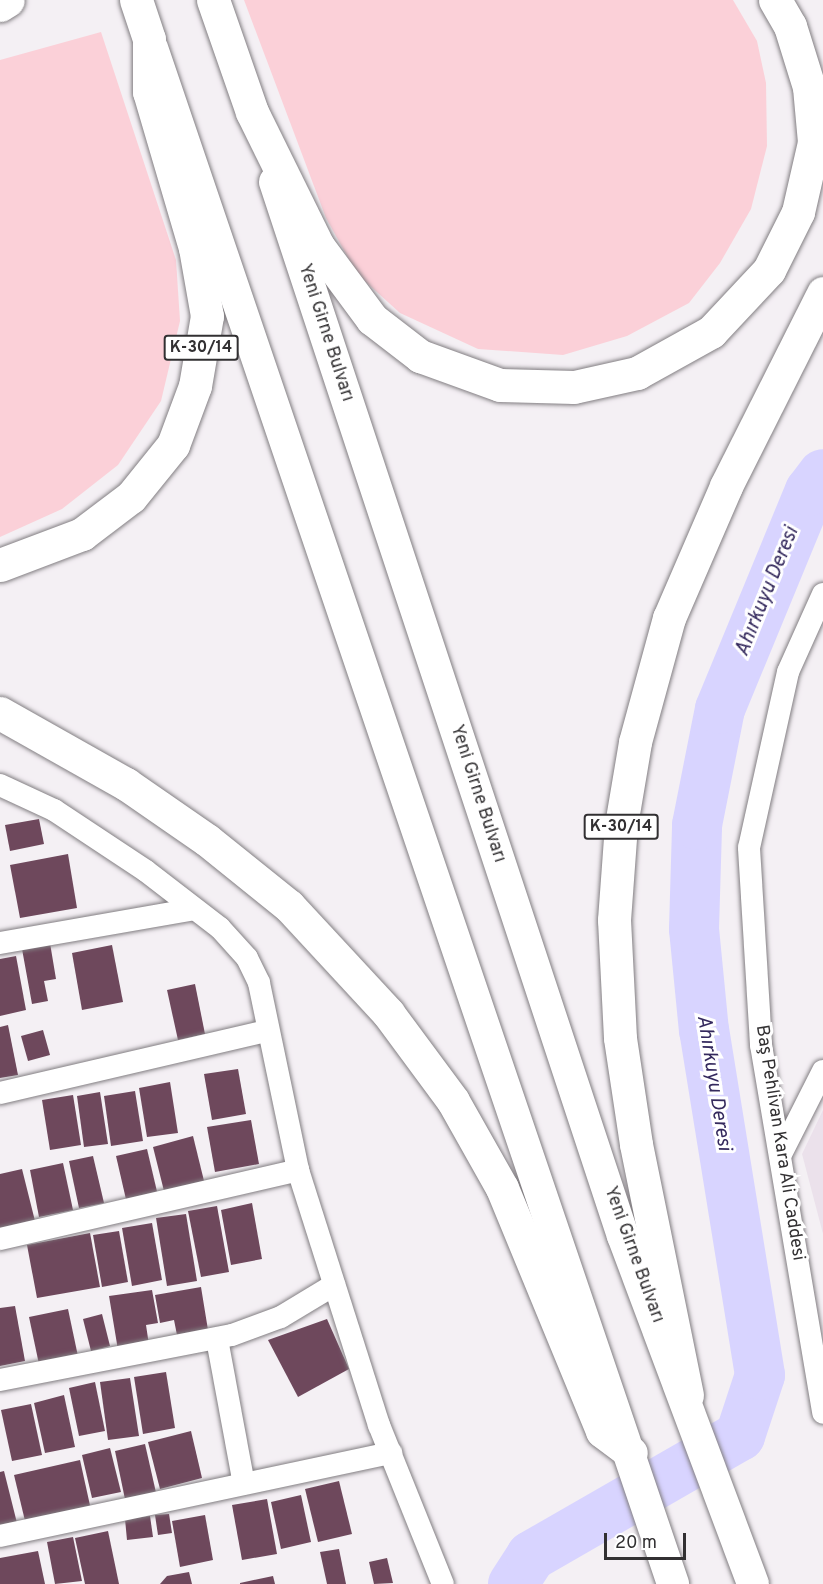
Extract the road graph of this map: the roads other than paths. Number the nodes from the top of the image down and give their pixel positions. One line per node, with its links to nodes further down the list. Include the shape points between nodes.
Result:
1 (7, 0): 5 (main road)
2 (136, 0): 6 (main road)
3 (213, 0): 7 (main road, Yeni Girne Bulvarı)
4 (775, 0): 7 (main road, via 790,26 809,87 814,142 798,212 769,270 711,332 637,373 574,387 500,385 420,356 372,319 318,246)
5 (0, 3)
6 (149, 39): 9 (main road, K-30/14, via 149,92 195,248 207,316 195,386 173,446 131,497 82,534); 27 (main road)
7 (252, 112): 24 (main road, Yeni Girne Bulvarı, via 623,1236)
8 (823, 293): 24 (main road, K-30/14, via 726,486 669,618 635,742 621,825 614,920 620,1038 636,1144)
9 (0, 565)
10 (823, 594): 18 (street, Baş Pehlivan Kara Ali Caddesi, via 788,672 749,848 760,1045)
11 (0, 713): 27 (main road, via 126,784 207,840 289,906 387,1013 453,1101 492,1169 602,1431)
12 (0, 785): 13 (street, via 54,810)
13 (194, 909): 14 (street); 15 (street, via 247,958 259,983)
14 (0, 943)
15 (267, 1031): 17 (street); 19 (street)
16 (823, 1071): 18 (street)
17 (0, 1093)
18 (781, 1154): 25 (street, Baş Pehlivan Kara Ali Caddesi)
19 (298, 1170): 20 (street); 21 (street)
20 (0, 1239)
21 (334, 1285): 22 (street, via 281,1317); 26 (street)
22 (217, 1339): 23 (street); 28 (street)
23 (0, 1380)
24 (687, 1395): 30 (main road, Yeni Girne Bulvarı)
25 (823, 1413)
26 (391, 1453): 28 (street); 31 (street)
27 (632, 1453): 32 (main road)
28 (244, 1484): 29 (street)
29 (0, 1536)
30 (752, 1582)
31 (443, 1584)
32 (673, 1584)

